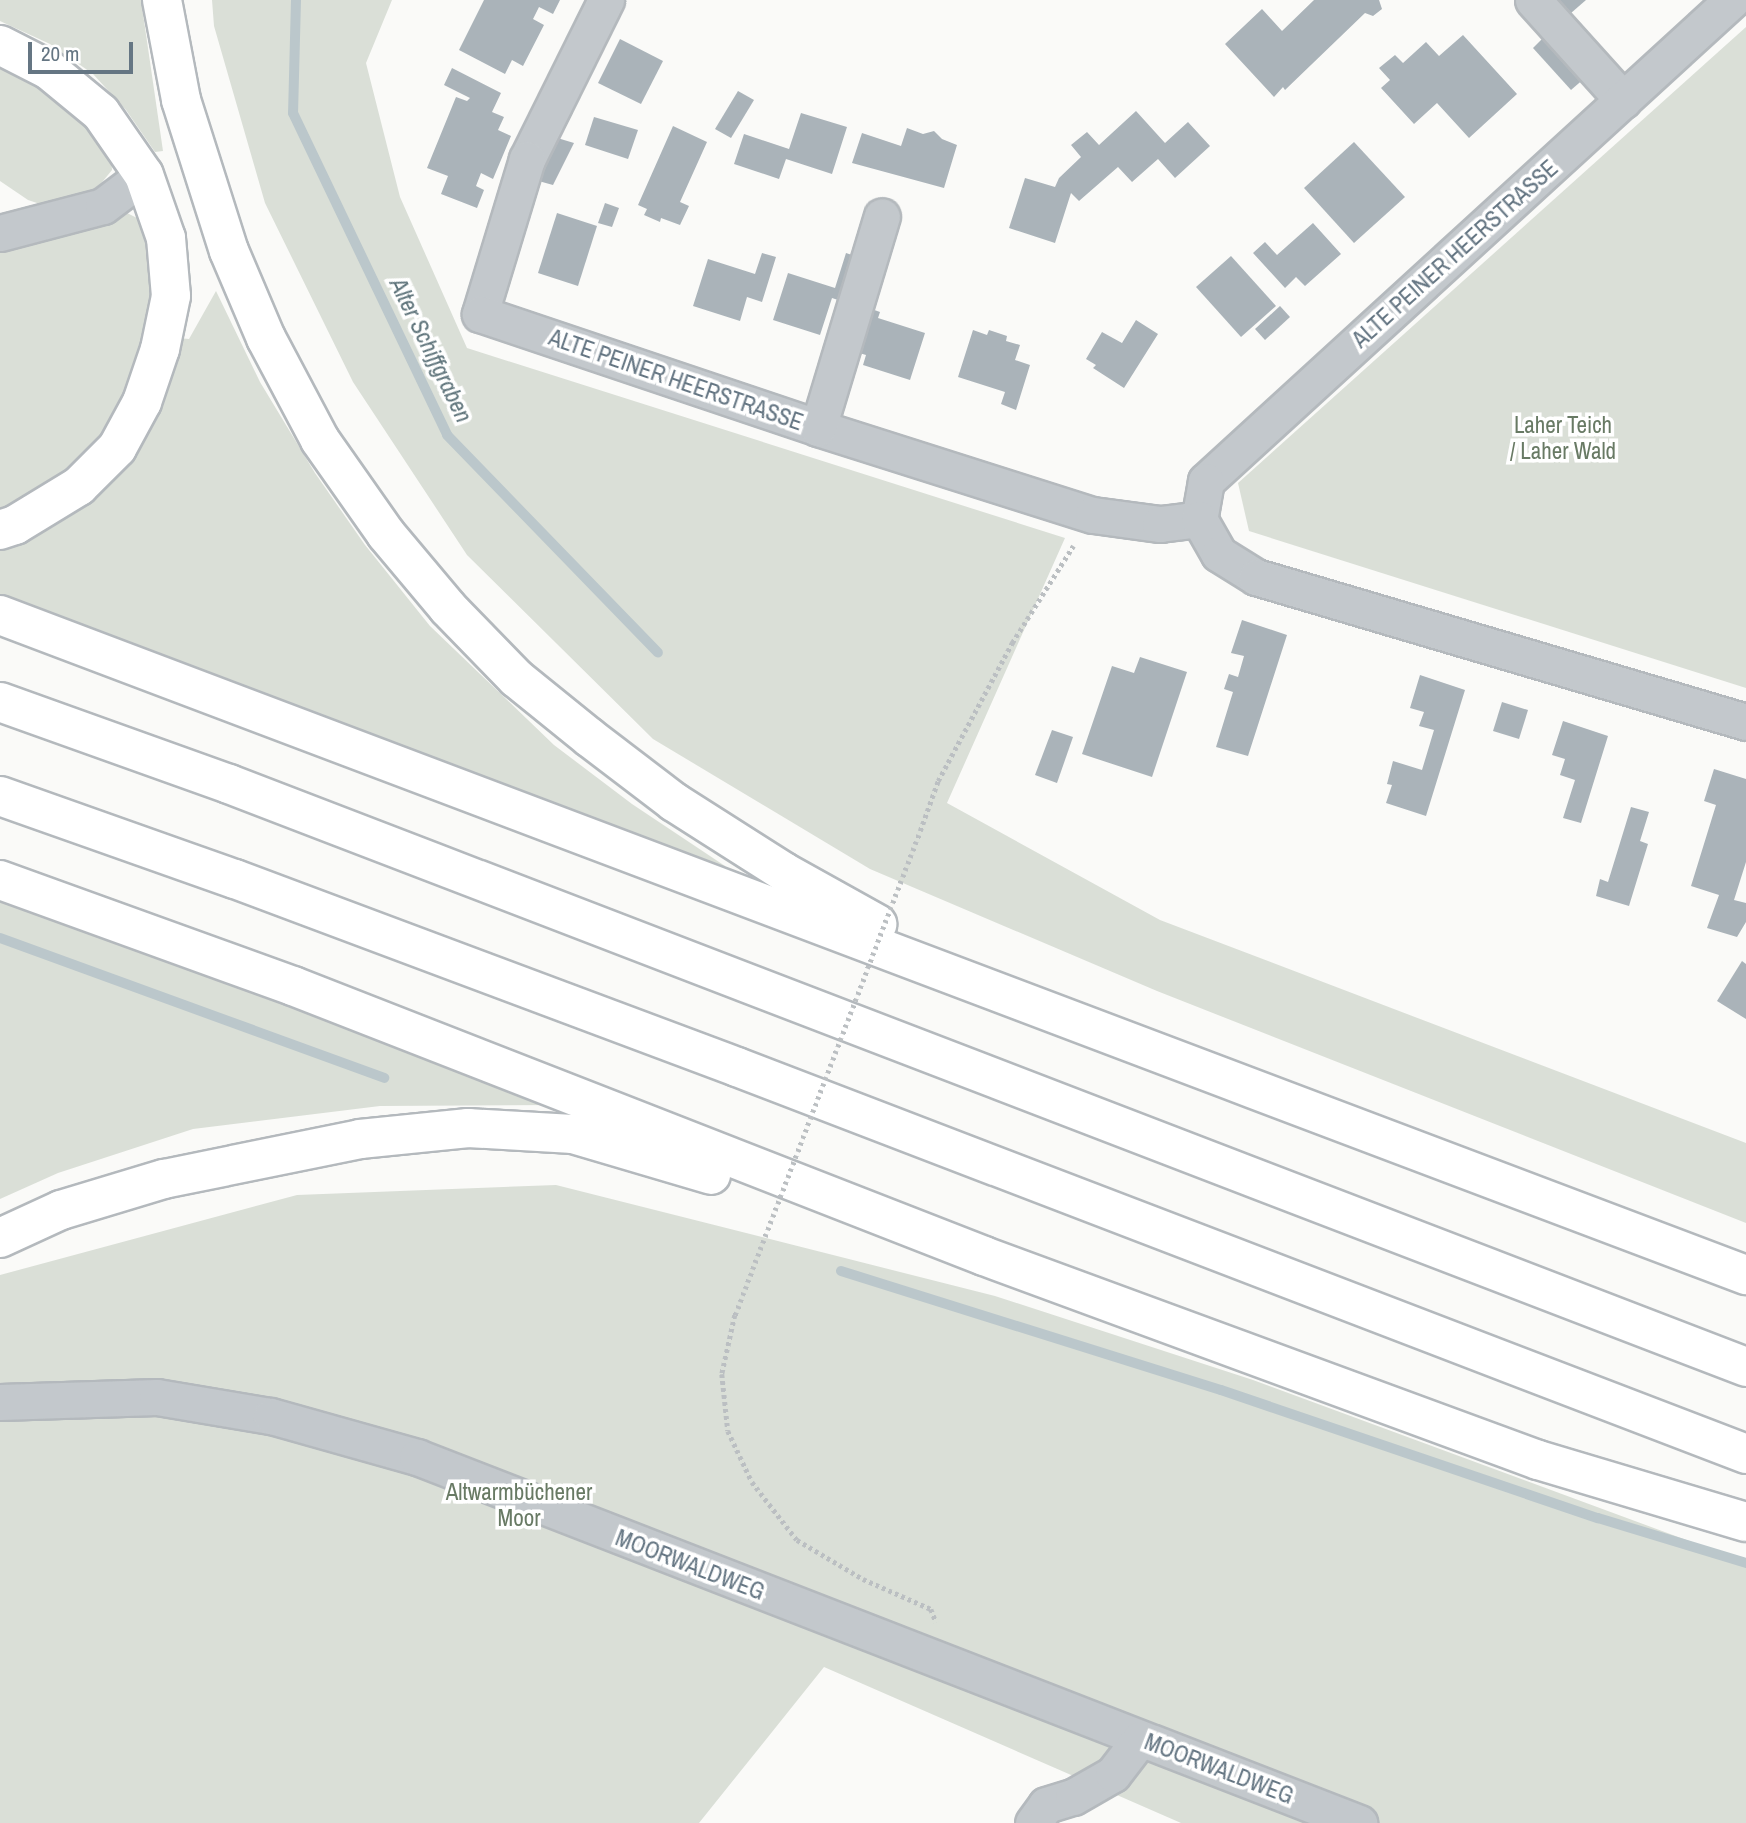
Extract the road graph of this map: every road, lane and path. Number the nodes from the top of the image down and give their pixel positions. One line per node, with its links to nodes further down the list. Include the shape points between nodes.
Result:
1 (162, 0): 21 (highway, via 181,100 229,251 266,338 320,440 386,534 516,678 674,802 784,872)
2 (606, 0): 10 (street, ALTE PEINER HEERSTRASSE, via 527,159 480,314)
3 (1533, 0): 6 (street)
4 (1732, 0): 6 (street, ALTE PEINER HEERSTRASSE)
5 (0, 45): 7 (highway, via 49,70 101,113)
6 (1623, 100): 12 (street, ALTE PEINER HEERSTRASSE, via 1206,481)
7 (144, 175): 9 (street, via 103,206); 13 (highway, via 166,238 170,296 160,349 142,402 117,448 79,486)
8 (882, 216): 10 (street)
9 (0, 233)
10 (818, 428): 11 (street, ALTE PEINER HEERSTRASSE)
11 (1093, 516): 12 (street, ALTE PEINER HEERSTRASSE, via 1160,524); 29 (path, bridge, via 1012,643 938,781 735,1315 722,1374 728,1431 752,1482 797,1540 863,1579 931,1609)
12 (1199, 519): 16 (street, via 1219,554 1256,577)
13 (0, 530)
14 (0, 615): 21 (highway)
15 (0, 702): 25 (highway, via 229,784)
16 (1746, 722)
17 (0, 796): 19 (highway)
18 (0, 821): 19 (highway)
19 (235, 879): 27 (highway)
20 (0, 880): 23 (highway, via 293,986)
21 (986, 985): 24 (highway)
22 (0, 1238): 23 (highway, via 61,1210 164,1179 360,1139 468,1128 573,1133 675,1163 880,1236)
23 (984, 1256): 28 (highway, via 1538,1460)
24 (1746, 1275)
25 (1746, 1367)
26 (0, 1402): 29 (street, MOORWALDWEG, via 157,1397 298,1423 417,1457)
27 (1746, 1454)
28 (1746, 1522)
29 (954, 1667): 30 (street, MOORWALDWEG)
30 (1140, 1739): 31 (street, via 1113,1774 1073,1797 1046,1805); 32 (street, MOORWALDWEG)
31 (1033, 1823)
32 (1359, 1823)

